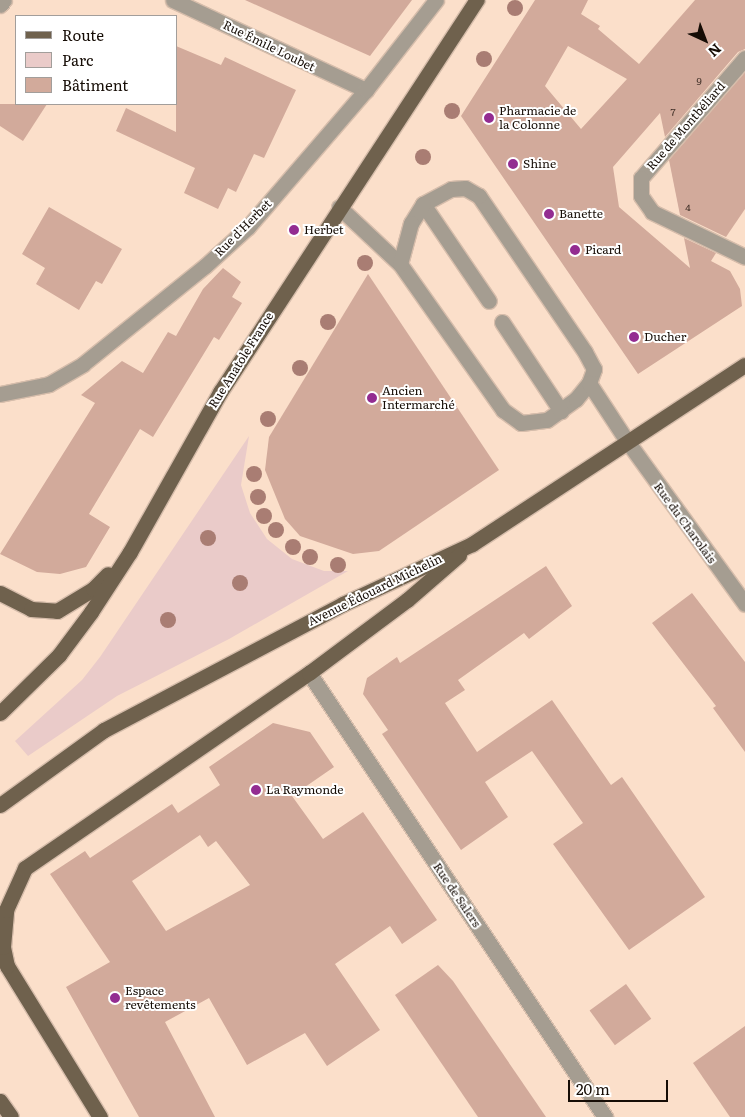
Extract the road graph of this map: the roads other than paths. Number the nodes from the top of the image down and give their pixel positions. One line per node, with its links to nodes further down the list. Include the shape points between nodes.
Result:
1 (4, 0): 5 (street)
2 (173, 0): 7 (street, Rue Émile Loubet)
3 (436, 0): 7 (street, Rue d'Herbet)
4 (477, 0): 9 (main road, Rue Anatole France)
5 (0, 5)
6 (745, 58): 10 (street, Rue de Montbéliard, via 641,178 641,196 652,212)
7 (366, 90): 16 (street, Rue d'Herbet, via 248,226 205,266 84,364 49,384)
8 (423, 204): 11 (street, via 411,223); 12 (street); 15 (street, via 451,189 465,188 479,196 586,352 594,369)
9 (339, 207): 11 (street); 20 (main road, Rue Anatole France, via 220,392)
10 (745, 257)
11 (400, 264): 17 (street, via 503,410 521,423 547,420)
12 (489, 301)
13 (502, 322): 17 (street)
14 (745, 365): 18 (main road, Avenue Édouard Michelin)
15 (589, 383): 17 (street); 18 (street, Rue du Charolais)
16 (0, 394)
17 (561, 411)
18 (627, 440): 19 (main road, Avenue Édouard Michelin); 22 (street, Rue du Charolais)
19 (472, 544): 23 (main road, via 407,600); 25 (main road, Avenue Édouard Michelin, via 343,604 104,730)
20 (130, 552): 21 (main road, via 93,589 58,611 31,609); 24 (main road, Rue Anatole France, via 59,655)
21 (0, 592)
22 (745, 604)
23 (309, 673): 28 (main road, via 46,851 25,868 12,892 3,930 7,966); 29 (street, Rue de Salers)
24 (0, 713)
25 (0, 805)
26 (0, 1101): 27 (main road)
27 (11, 1117)
28 (100, 1117)
29 (605, 1117)

